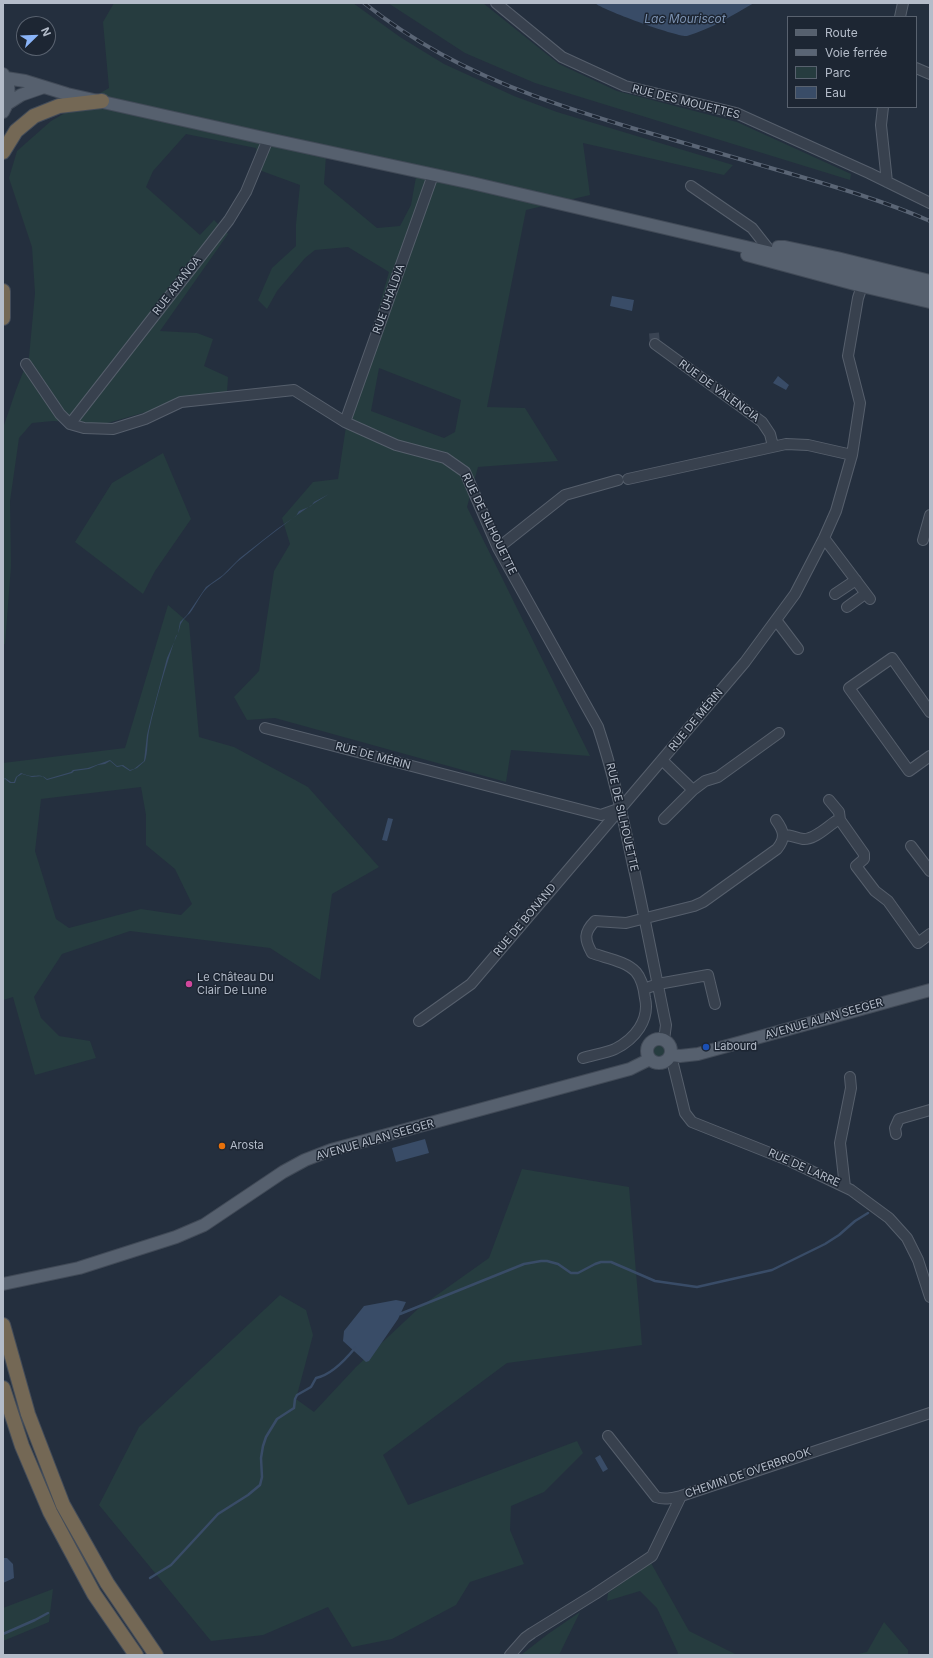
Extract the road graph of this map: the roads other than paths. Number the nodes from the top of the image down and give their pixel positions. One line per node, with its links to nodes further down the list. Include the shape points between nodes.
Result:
1 (496, 3): 14 (street, RUE DES MOUETTES, via 562,58 624,86 736,113)
2 (903, 3): 3 (street)
3 (900, 16)
4 (917, 68): 5 (street)
5 (930, 74)
6 (4, 76): 7 (main road); 9 (main road, via 9,87)
7 (44, 87): 8 (main road); 9 (main road, via 21,95)
8 (102, 101): 11 (main road); 12 (highway, via 59,106 34,116 16,131)
9 (5, 108)
10 (883, 108): 14 (street, via 881,125)
11 (268, 139): 13 (main road); 29 (street, RUE ARAÑOA, via 246,192 229,220)
12 (3, 152)
13 (433, 175): 17 (main road); 28 (street, RUE UHALDIA)
14 (887, 182): 16 (street, RUE DES MOUETTES)
15 (691, 186): 19 (street, via 752,228)
16 (930, 203)
17 (651, 226): 18 (main road); 21 (main road, via 730,251)
18 (738, 245): 19 (main road); 22 (main road)
19 (767, 247): 20 (main road, via 792,249)
20 (930, 282)
21 (862, 286): 24 (main road); 31 (street, RUE DE MÉRIN, via 848,356 860,403)
22 (930, 290)
23 (3, 291): 25 (highway)
24 (930, 302)
25 (3, 318)
26 (655, 344): 30 (street, RUE DE VALENCIA, via 762,422 770,434)
27 (26, 364): 29 (street, via 60,414)
28 (345, 422): 29 (street, RUE DE SILHOUETTE, via 294,390 181,402 145,419 113,429 84,428); 35 (street, RUE DE SILHOUETTE, via 396,445 445,458 465,472)
29 (70, 424)
30 (773, 446): 31 (street, via 808,445); 35 (street, via 623,479 565,495)
31 (852, 455): 33 (street, RUE DE MÉRIN, via 836,511)
32 (930, 515): 34 (street)
33 (824, 538): 36 (street); 39 (street, RUE DE MÉRIN, via 795,594)
34 (923, 540)
35 (498, 548): 48 (street, RUE DE SILHOUETTE, via 598,727 609,758)
36 (856, 580): 37 (street); 38 (street, via 868,597)
37 (836, 594)
38 (847, 607)
39 (776, 620): 40 (street); 45 (street, RUE DE MÉRIN, via 746,662)
40 (798, 649)
41 (930, 712): 44 (street, via 892,658 849,688 908,771)
42 (265, 728): 48 (street, RUE DE MÉRIN, via 601,815)
43 (779, 733): 46 (street, via 718,777 705,781)
44 (930, 756)
45 (662, 760): 46 (street); 48 (street, RUE DE MÉRIN)
46 (693, 790): 49 (street)
47 (829, 800): 51 (street, via 839,812)
48 (621, 808): 55 (street, RUE DE SILHOUETTE); 61 (street, RUE DE BONAND, via 471,984)
49 (664, 819)
50 (776, 820): 52 (street)
51 (840, 820): 52 (street, via 812,838); 56 (street, via 864,854 864,859 856,866 875,891 888,901 918,943)
52 (784, 835): 55 (street, via 777,849 703,902)
53 (911, 846): 54 (street)
54 (930, 871)
55 (644, 918): 57 (street, RUE DE SILHOUETTE); 58 (street, via 626,923 595,921 588,928 586,942 592,953 623,964 636,972)
56 (930, 934)
57 (658, 984): 58 (street); 60 (street, via 708,975); 62 (street, RUE DE SILHOUETTE, via 666,1025)
58 (644, 990): 64 (street, via 647,1004 642,1024 631,1039 615,1049)
59 (930, 990): 63 (main road, AVENUE ALAN SEEGER, via 698,1054)
60 (715, 1004)
61 (419, 1021)
62 (664, 1040): 63 (main road, via 671,1048); 65 (main road, via 656,1040 650,1044 647,1052)
63 (669, 1057): 65 (main road, via 661,1063); 69 (street, RUE DE LARRE, via 685,1113 692,1122)
64 (583, 1058)
65 (650, 1059): 70 (main road, AVENUE ALAN SEEGER, via 622,1072 331,1150 283,1172 204,1225 176,1237 79,1268)
66 (850, 1077): 69 (street, via 851,1088 840,1143)
67 (930, 1110): 68 (street, via 899,1119 895,1128)
68 (896, 1134)
69 (845, 1186): 71 (street, RUE DE LARRE, via 888,1218 907,1238 918,1260)
70 (3, 1284)
71 (930, 1296)
72 (3, 1325): 78 (highway, via 28,1414 63,1505 107,1583)
73 (3, 1388): 77 (highway, via 22,1446 50,1512 94,1594)
74 (930, 1413): 76 (street, CHEMIN DE OVERBROOK)
75 (608, 1436): 76 (street, via 656,1496)
76 (681, 1496): 79 (street, CHEMIN DE OVERBROOK, via 652,1556 532,1633)
77 (136, 1655)
78 (156, 1655)
79 (510, 1655)

